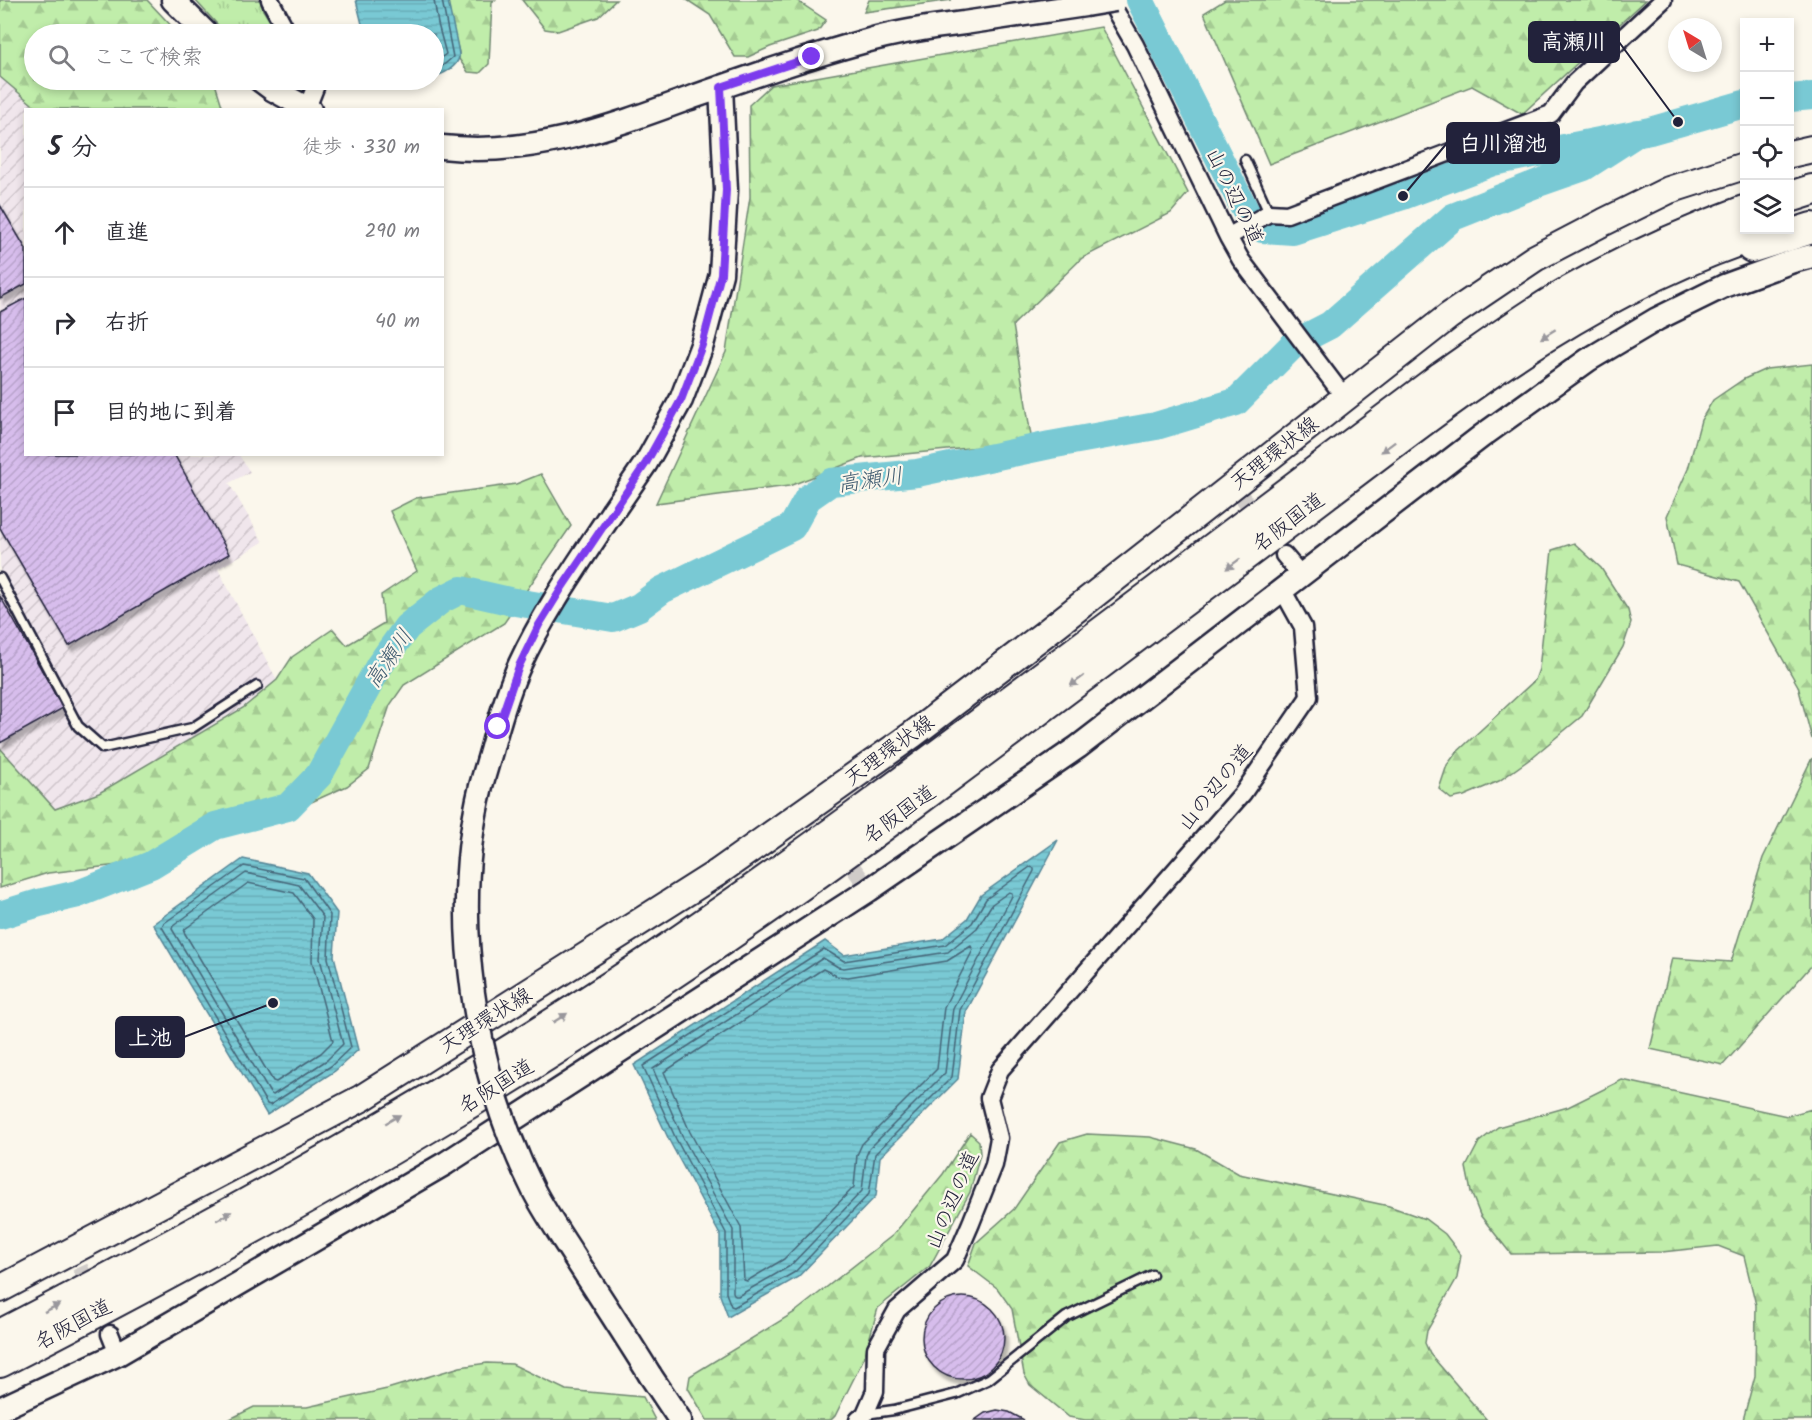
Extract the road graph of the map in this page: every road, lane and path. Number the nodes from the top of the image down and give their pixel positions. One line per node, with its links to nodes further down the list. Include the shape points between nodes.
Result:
1 (173, 0): 6 (street)
2 (270, 0): 7 (street)
3 (1109, 0): 26 (street, 山の辺の道, via 1135,45)
4 (1115, 0): 8 (street, bridge, via 868,40)
5 (1663, 0): 20 (street, via 1574,83 1551,114 1287,214)
6 (197, 24)
7 (283, 24)
8 (721, 87): 13 (street, via 567,140 513,148); 41 (street, bridge, via 726,190 721,274 702,345 681,400 646,463 545,615 519,666 481,787 470,866 468,918 474,999 483,1044 514,1145 534,1192)
9 (274, 90): 11 (street)
10 (315, 90): 12 (street)
11 (306, 108)
12 (308, 108)
13 (444, 147)
14 (1812, 149): 15 (main road)
15 (1794, 153)
16 (1245, 160): 20 (lane)
17 (1740, 167): 29 (main road, 天理環状線, via 1669,190 1535,258 1449,316)
18 (1812, 190): 19 (highway)
19 (1794, 196)
20 (1269, 213): 26 (street)
21 (1740, 213): 37 (highway, 名阪国道, one-way to 21, via 332,1155 644,964 877,801 1503,334 1563,295 1627,261)
22 (1812, 217): 23 (highway)
23 (1794, 223)
24 (1812, 228): 28 (highway, via 1693,268)
25 (1760, 234): 28 (highway, 名阪国道, via 1695,257)
26 (1228, 237): 29 (street, 山の辺の道, via 1241,260)
27 (1812, 256): 31 (street, via 1724,286 1657,319 1588,360)
28 (1576, 316): 38 (highway, 名阪国道, one-way to 38, via 1455,397 899,814 652,987 417,1134 195,1259)
29 (1345, 398): 36 (main road, 天理環状線, via 1238,491 922,728 717,873 362,1098 77,1258)
30 (1284, 555): 31 (street)
31 (1301, 575): 33 (street)
32 (0, 578): 34 (lane, via 78,726 103,748 192,729)
33 (1282, 590): 39 (street, via 1078,747 869,890 446,1163); 40 (street, 山の辺の道, via 1303,627 1309,697 1243,793 1000,1070 989,1098 999,1138 994,1165 955,1260 897,1310 876,1348 875,1391)
34 (257, 686)
35 (1152, 1275): 40 (lane, 山の辺の道, via 1066,1317 989,1379 956,1394)
36 (0, 1289)
37 (0, 1335)
38 (0, 1362)
39 (0, 1409)
40 (861, 1417)
41 (680, 1420)

